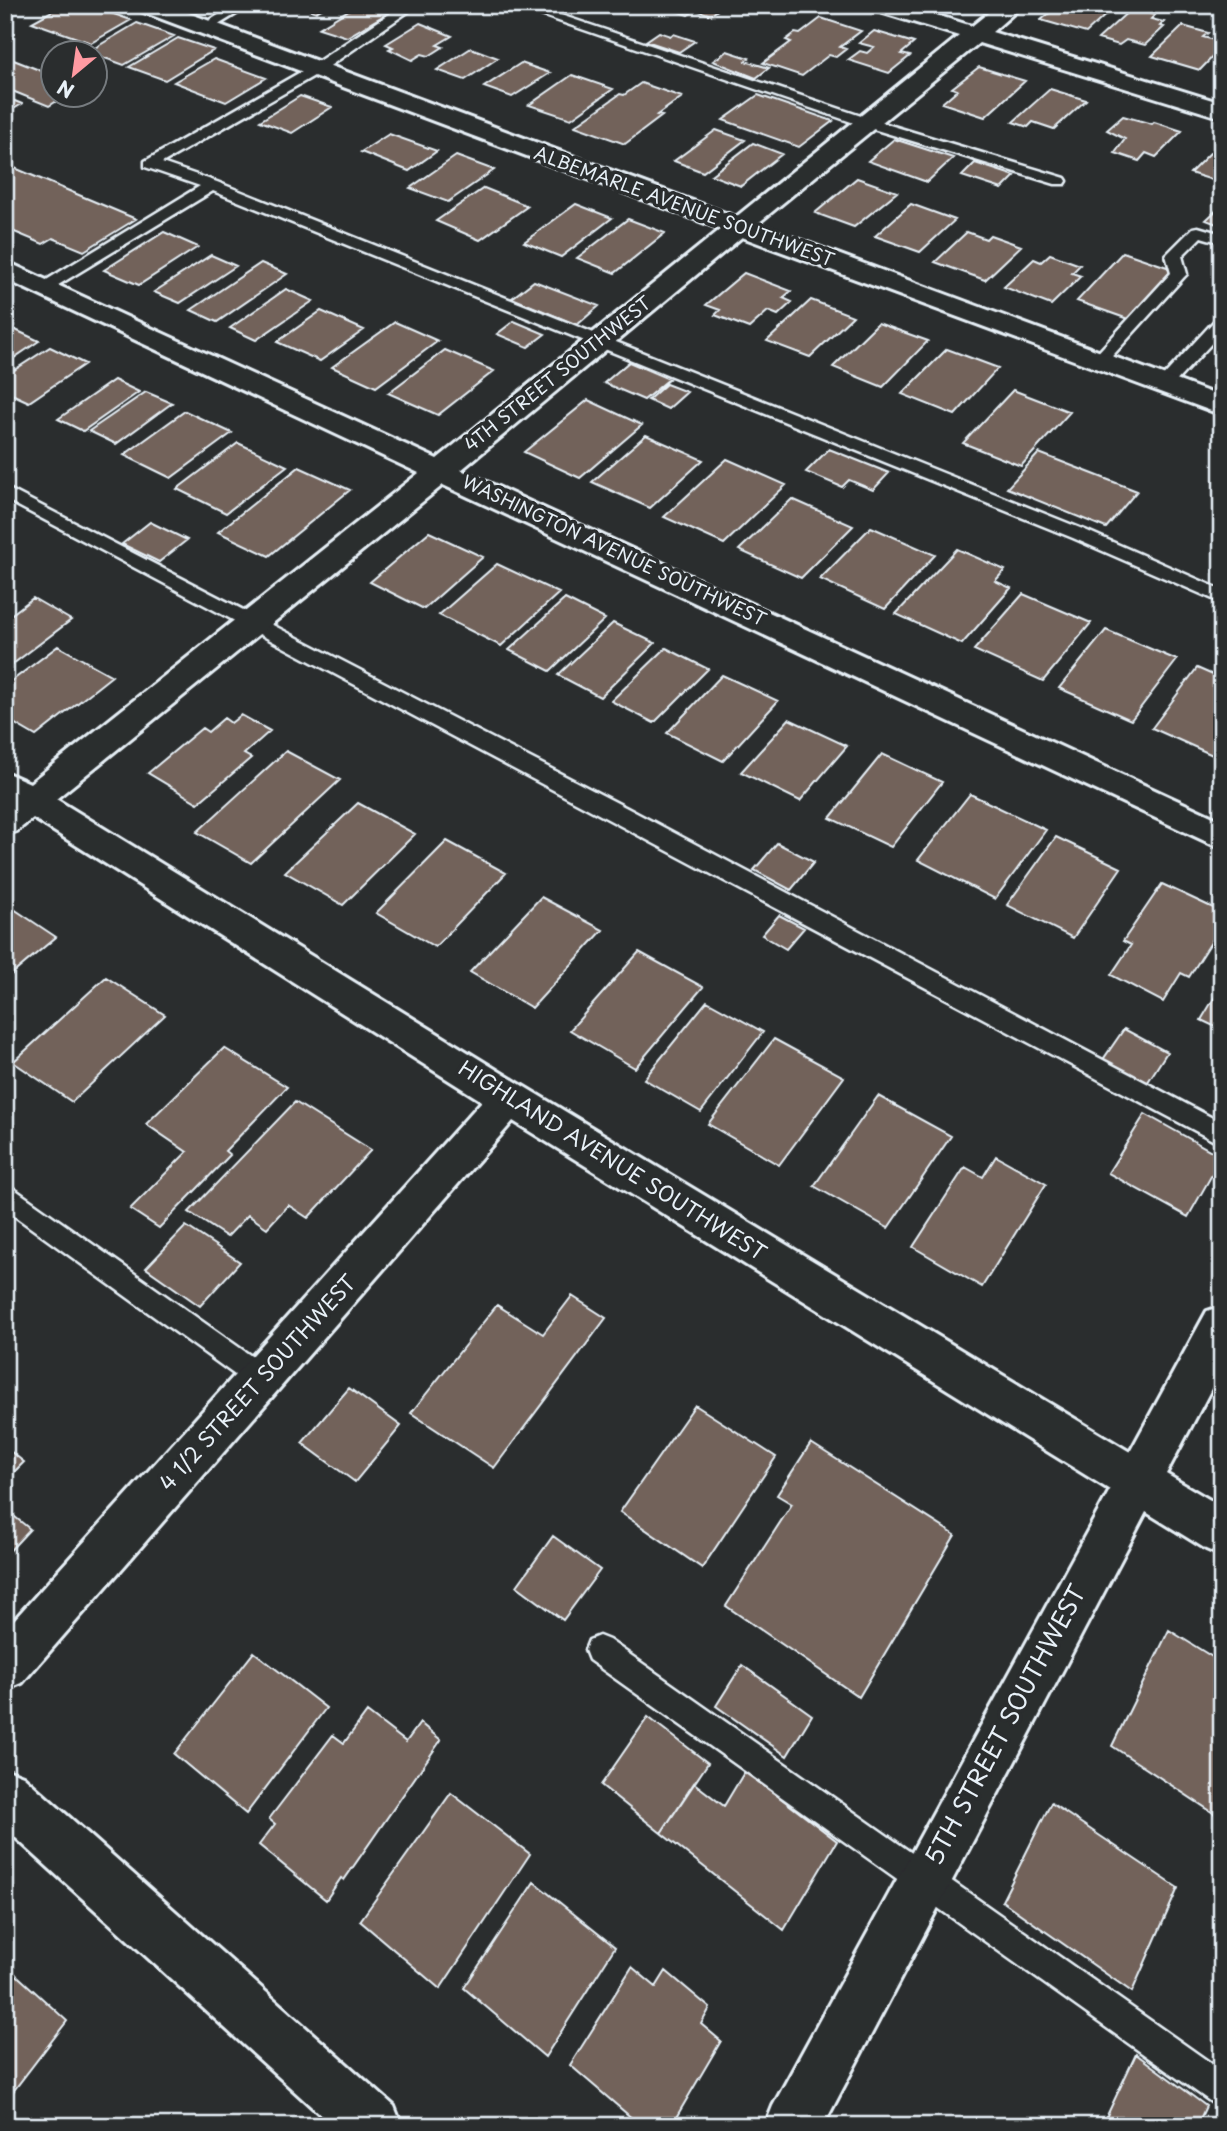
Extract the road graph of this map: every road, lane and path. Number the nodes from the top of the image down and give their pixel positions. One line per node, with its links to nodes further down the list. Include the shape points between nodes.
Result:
1 (146, 5): 7 (street, ALBEMARLE AVENUE SOUTHWEST)
2 (245, 5): 7 (lane)
3 (412, 5): 9 (lane)
4 (518, 5): 11 (lane)
5 (881, 5): 8 (street)
6 (1012, 5): 8 (street, 4TH STREET SOUTHWEST)
7 (205, 27): 9 (street, ALBEMARLE AVENUE SOUTHWEST)
8 (976, 35): 10 (street); 11 (street, 4TH STREET SOUTHWEST)
9 (316, 69): 13 (lane, via 150,163); 14 (street, ALBEMARLE AVENUE SOUTHWEST)
10 (1222, 111)
11 (868, 122): 12 (lane); 14 (street, 4TH STREET SOUTHWEST)
12 (1060, 181)
13 (212, 185): 17 (lane); 19 (lane)
14 (738, 227): 19 (street, 4TH STREET SOUTHWEST); 20 (street, ALBEMARLE AVENUE SOUTHWEST)
15 (1222, 239): 20 (lane, via 1198,231 1174,255 1179,274)
16 (5, 269): 17 (street, WASHINGTON AVENUE SOUTHWEST)
17 (45, 287): 23 (street, WASHINGTON AVENUE SOUTHWEST)
18 (1222, 322): 21 (lane)
19 (601, 342): 23 (street, 4TH STREET SOUTHWEST); 25 (lane, via 1079,534)
20 (1099, 361): 21 (street, ALBEMARLE AVENUE SOUTHWEST)
21 (1164, 385): 22 (street, ALBEMARLE AVENUE SOUTHWEST)
22 (1222, 407)
23 (440, 470): 26 (street, 4TH STREET SOUTHWEST); 28 (street, WASHINGTON AVENUE SOUTHWEST)
24 (5, 492): 26 (lane)
25 (1222, 597)
26 (251, 622): 27 (street, 4TH STREET SOUTHWEST); 30 (lane)
27 (14, 802): 29 (street, HIGHLAND AVENUE SOUTHWEST)
28 (1222, 836)
29 (509, 1098): 33 (street, 4 1/2 STREET SOUTHWEST); 34 (street, HIGHLAND AVENUE SOUTHWEST)
30 (1222, 1135)
31 (5, 1195): 33 (lane)
32 (1222, 1325): 34 (street, 5TH STREET SOUTHWEST)
33 (262, 1379): 37 (street, 4 1/2 STREET SOUTHWEST)
34 (1136, 1482): 35 (street, HIGHLAND AVENUE SOUTHWEST); 39 (street, 5TH STREET SOUTHWEST)
35 (1222, 1533)
36 (599, 1650): 39 (lane)
37 (5, 1667)
38 (5, 1794): 41 (street)
39 (924, 1879): 40 (lane); 42 (street, 5TH STREET SOUTHWEST)
40 (1222, 2091)
41 (374, 2126)
42 (793, 2126)

